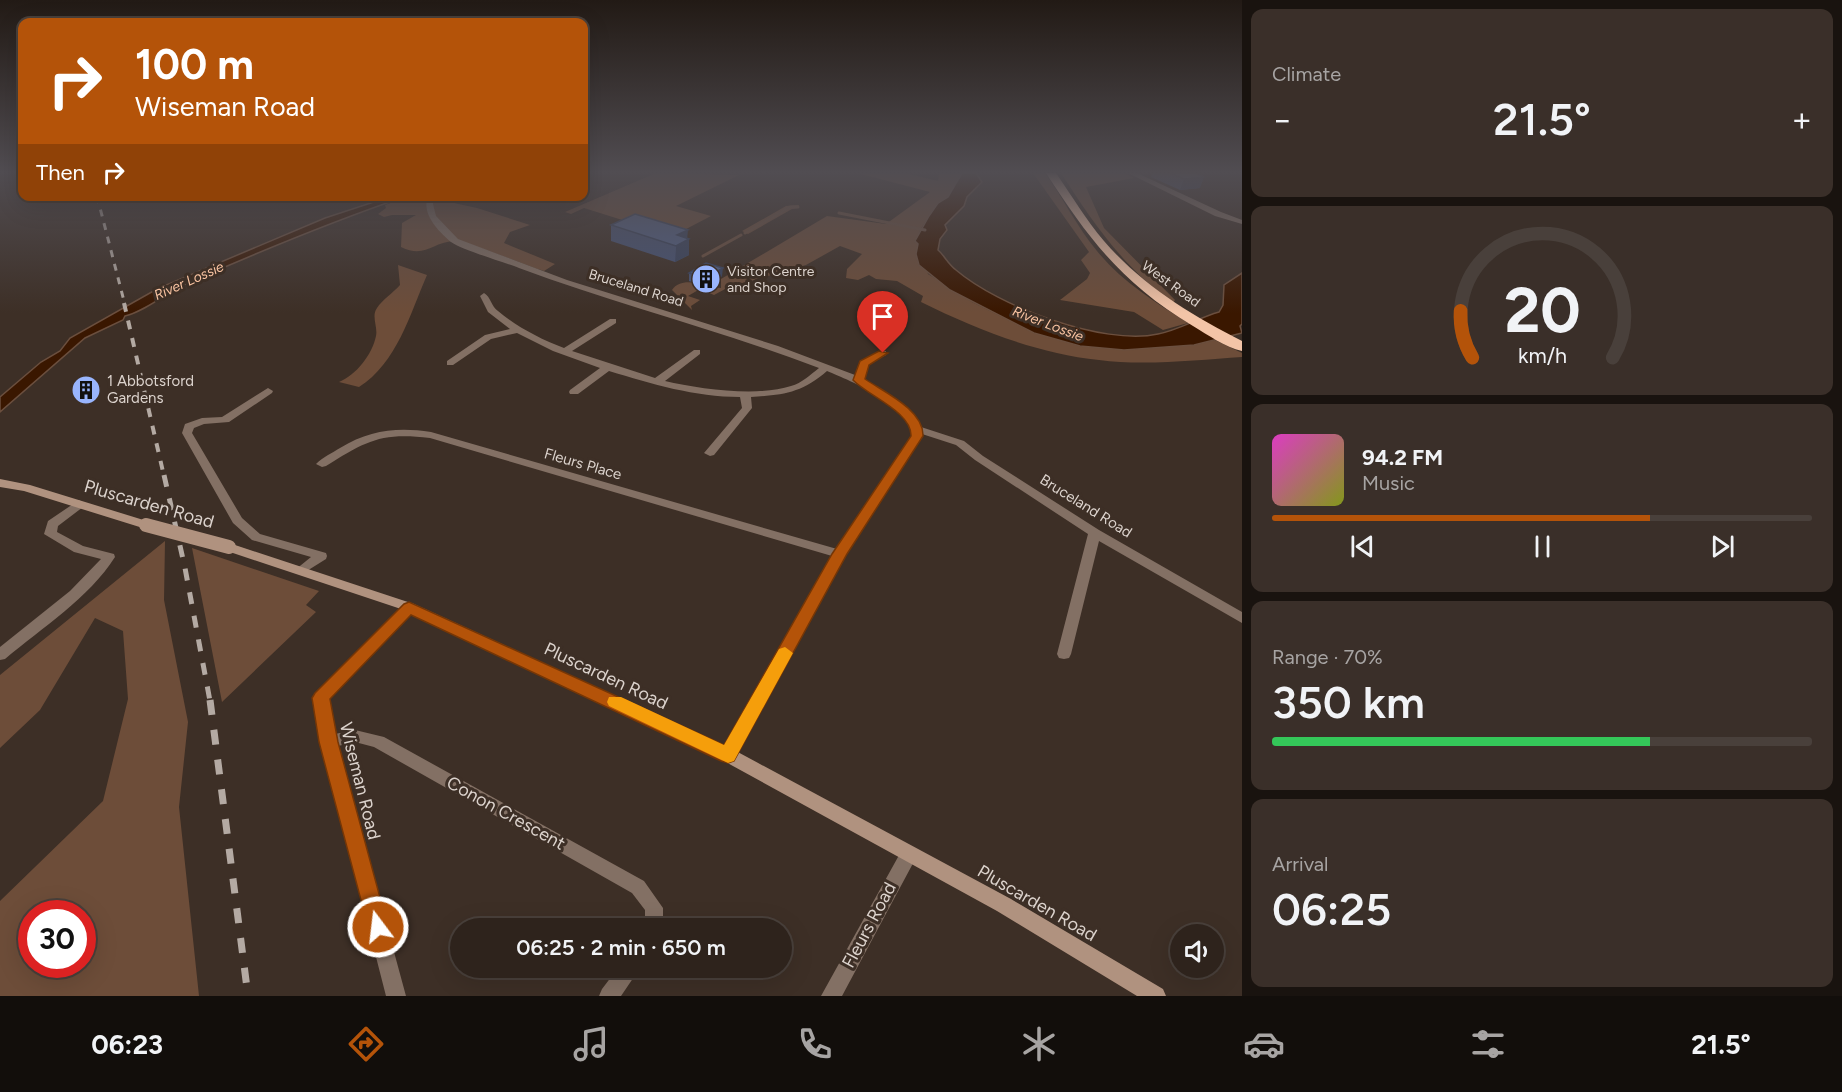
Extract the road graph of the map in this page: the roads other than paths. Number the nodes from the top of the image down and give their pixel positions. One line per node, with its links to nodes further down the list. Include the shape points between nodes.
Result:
1 (434, 219): 12 (street, Bruceland Road, via 455,241 564,282)
2 (1083, 219): 6 (highway, West Road, via 1102,247 1161,300)
3 (484, 296): 5 (street, via 490,310)
4 (613, 321): 7 (street)
5 (517, 330): 7 (street); 10 (street, via 488,338)
6 (1242, 348)
7 (566, 351): 11 (street)
8 (697, 352): 14 (street)
9 (883, 353): 13 (street, via 864,363)
10 (450, 363)
11 (609, 366): 14 (street); 16 (street)
12 (826, 367): 13 (street, Bruceland Road); 17 (street, via 806,385 785,391)
13 (859, 380): 18 (street, Bruceland Road, via 895,403 910,416)
14 (658, 381): 17 (street, via 683,388)
15 (268, 391): 25 (street, via 225,420 202,421 189,426 187,433 237,520 256,537 321,556)
16 (574, 392)
17 (745, 393): 19 (street, via 747,408)
18 (917, 429): 23 (street, Bruceland Road, via 960,443); 24 (street, via 917,436)
19 (710, 453)
20 (322, 464): 24 (street, Fleurs Place, via 364,437 385,431 422,434)
21 (0, 483): 22 (main road, Pluscarden Road)
22 (80, 504): 25 (main road, Pluscarden Road, bridge); 29 (street, via 52,524 50,534 79,549 109,557)
23 (1095, 532): 27 (street, Bruceland Road); 28 (street)
24 (840, 554): 31 (street)
25 (302, 570): 26 (main road, Pluscarden Road)
26 (409, 608): 30 (street, Wiseman Road, via 321,698); 31 (main road, Pluscarden Road)
27 (1242, 618)
28 (1064, 654)
29 (0, 655)
30 (328, 742): 33 (street, Conon Crescent, via 355,736 378,742 638,887 654,908); 35 (street, Wiseman Road)
31 (728, 755): 32 (main road, Pluscarden Road)
32 (909, 854): 37 (street, Fleurs Road); 38 (main road, Pluscarden Road, via 1004,905)
33 (654, 918)
34 (622, 978): 36 (street)
35 (396, 996)
36 (609, 996)
37 (831, 996)
38 (1156, 996)

